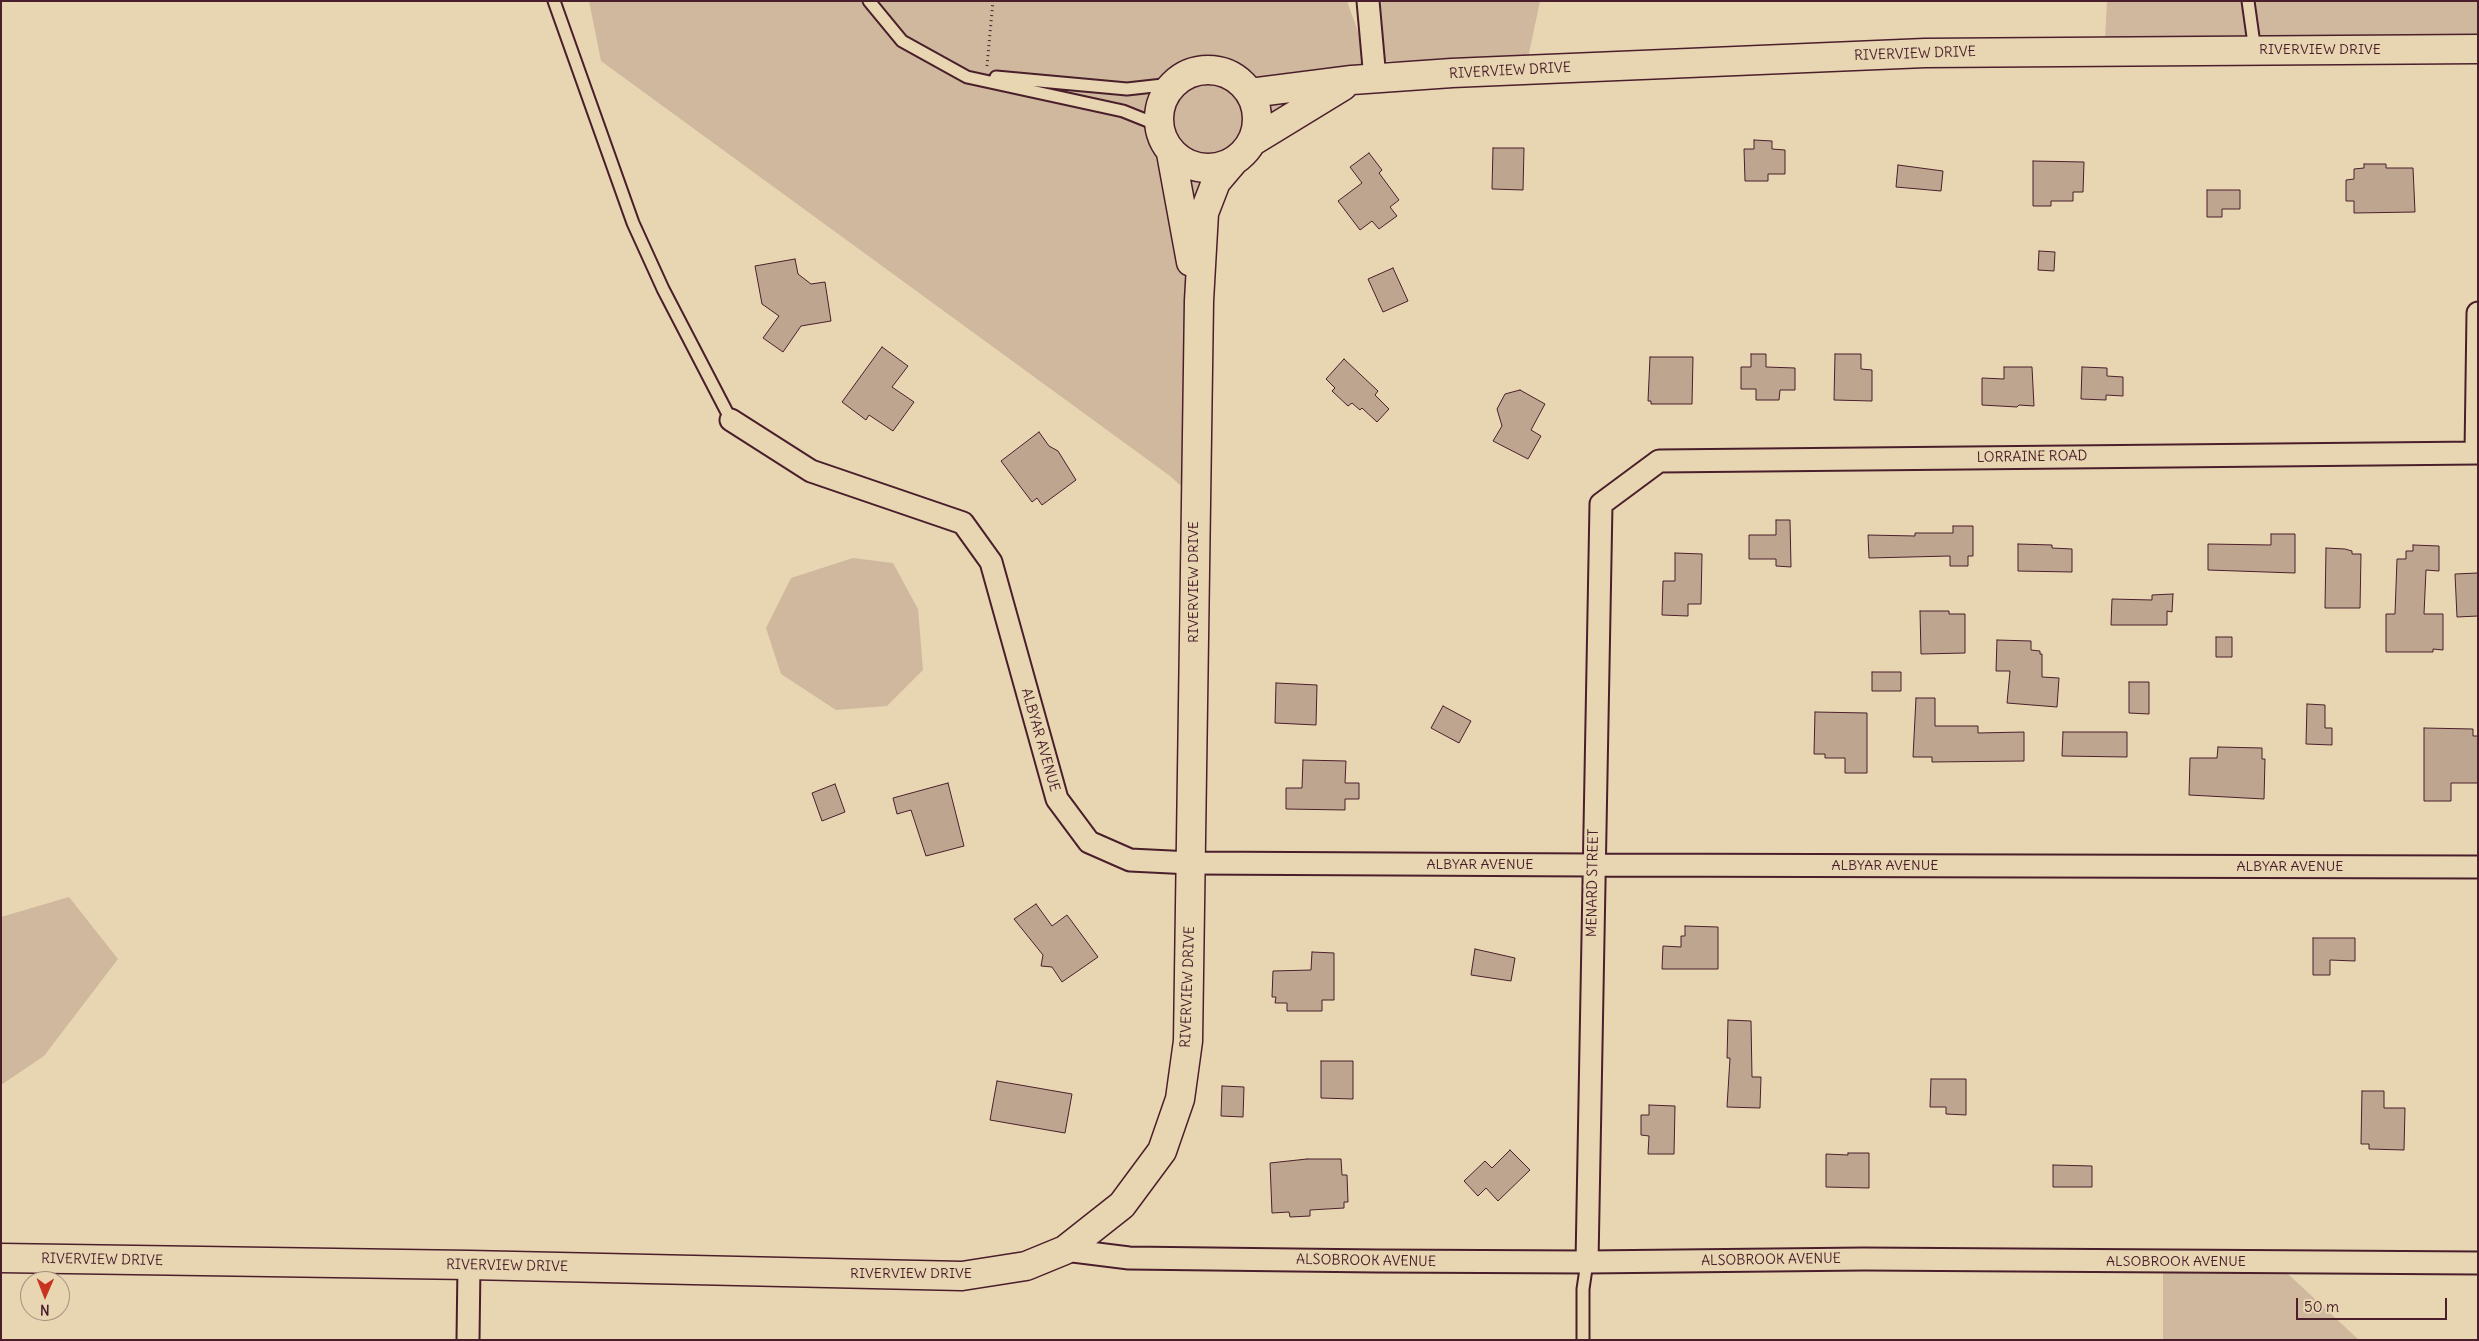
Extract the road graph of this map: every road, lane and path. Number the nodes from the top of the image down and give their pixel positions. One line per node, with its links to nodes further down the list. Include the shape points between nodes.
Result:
1 (554, 1): 19 (lane, via 633,223)
2 (869, 1): 9 (lane, via 902,42)
3 (994, 1): 8 (path)
4 (1368, 1): 10 (street)
5 (2248, 1): 7 (lane)
6 (2478, 49): 7 (street, RIVERVIEW DRIVE)
7 (2255, 51): 10 (street, RIVERVIEW DRIVE, via 1925,53)
8 (986, 76): 9 (lane); 11 (lane, via 1127,89)
9 (967, 77): 13 (lane, via 1123,111)
10 (1364, 79): 12 (street, RIVERVIEW DRIVE); 14 (street, RIVERVIEW DRIVE)
11 (1172, 84): 12 (street, via 1199,70 1214,70 1234,78); 13 (street, RIVERVIEW DRIVE, via 1158,110)
12 (1250, 93): 14 (street, via 1256,108 1257,125)
13 (1158, 124): 15 (street, RIVERVIEW DRIVE, via 1162,140)
14 (1253, 141): 16 (street, RIVERVIEW DRIVE)
15 (1171, 153): 16 (street, RIVERVIEW DRIVE, via 1184,163 1200,168 1217,168); 17 (street, RIVERVIEW DRIVE)
16 (1232, 162): 17 (street, RIVERVIEW DRIVE, via 1216,182 1204,213)
17 (1199, 302): 22 (street, RIVERVIEW DRIVE)
18 (2478, 313): 20 (street)
19 (731, 420): 22 (street, ALBYAR AVENUE, via 811,471 963,523 991,562 1057,799 1089,842 1130,860)
20 (2477, 453): 21 (street, LORRAINE ROAD, via 1659,461)
21 (1601, 504): 23 (street, MENARD STREET)
22 (1191, 863): 23 (street, ALBYAR AVENUE); 25 (street, RIVERVIEW DRIVE, via 1188,1040 1180,1099 1162,1151 1122,1205)
23 (1593, 865): 24 (street, ALBYAR AVENUE); 27 (street, MENARD STREET)
24 (2478, 867)
25 (1065, 1250): 27 (street, ALSOBROOK AVENUE, via 1129,1258); 29 (street, RIVERVIEW DRIVE, via 1026,1266 962,1276)
26 (1, 1258): 29 (street, RIVERVIEW DRIVE)
27 (1586, 1262): 28 (street, ALSOBROOK AVENUE, via 1873,1259); 31 (lane)
28 (2478, 1263)
29 (469, 1265): 30 (street)
30 (468, 1340)
31 (1583, 1340)

